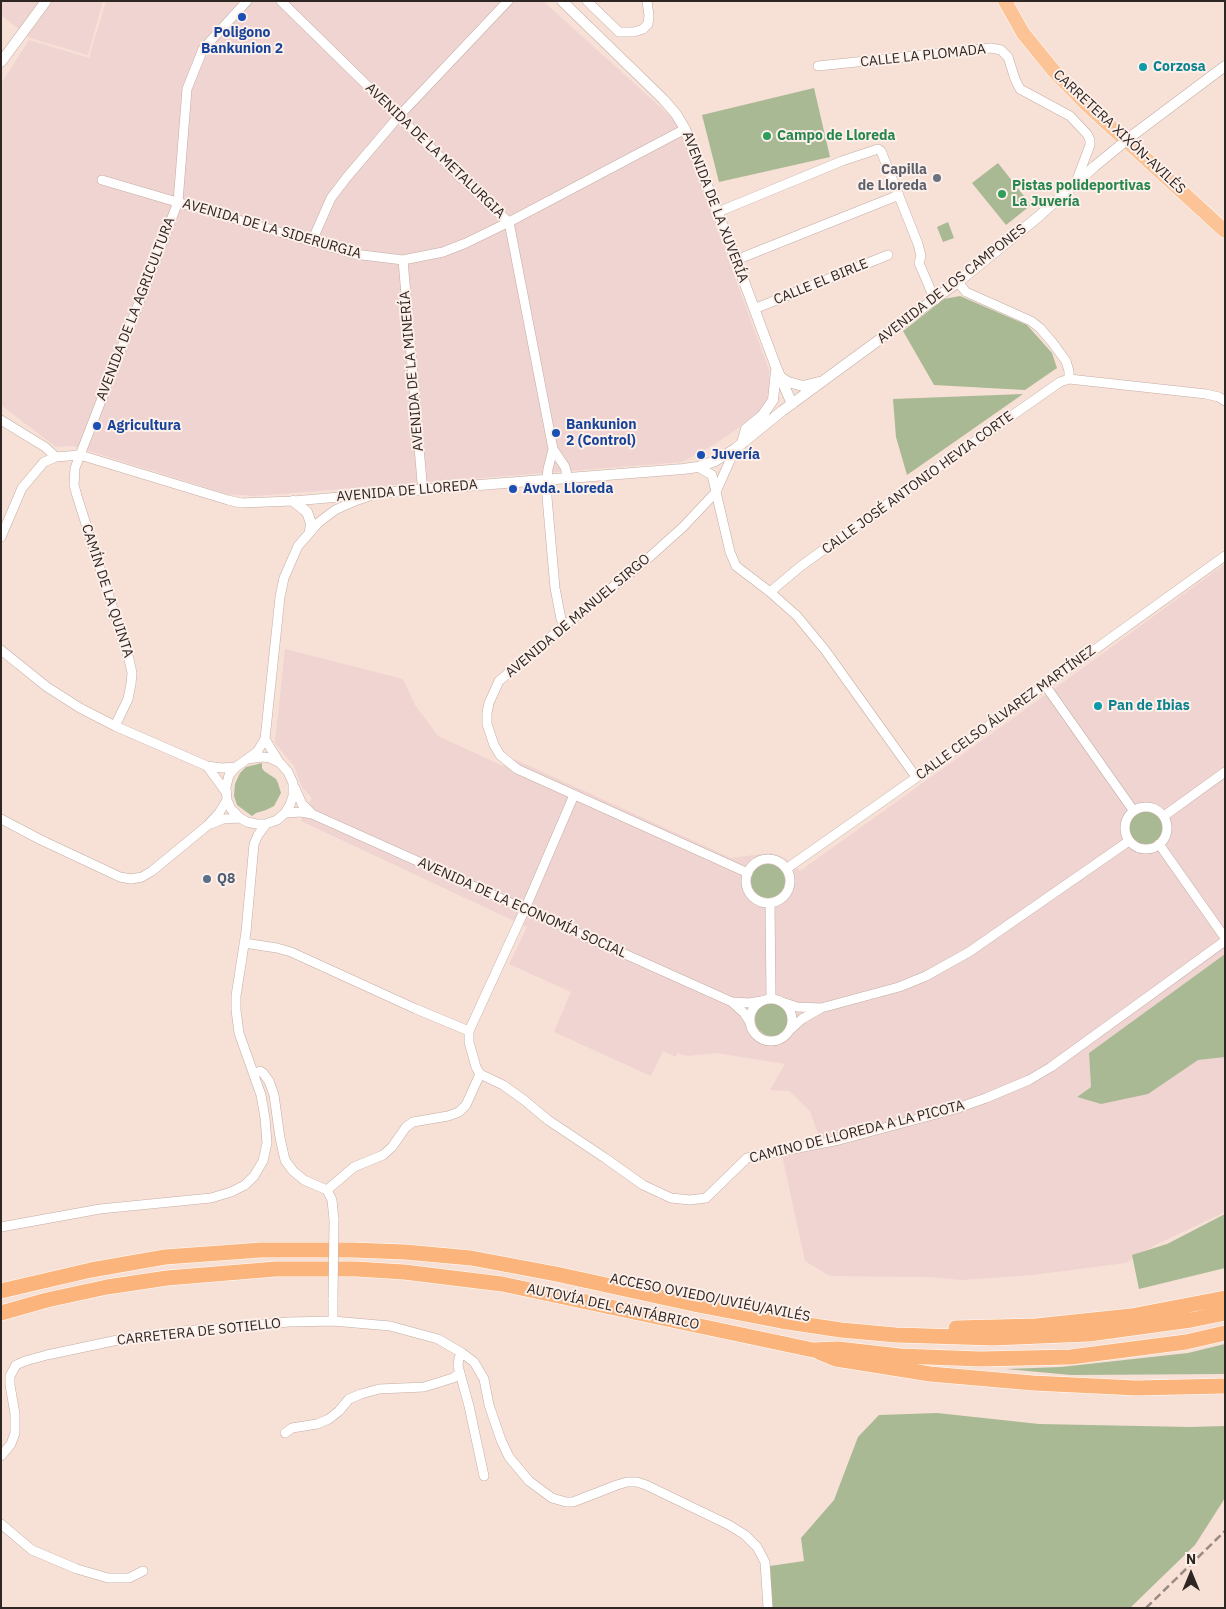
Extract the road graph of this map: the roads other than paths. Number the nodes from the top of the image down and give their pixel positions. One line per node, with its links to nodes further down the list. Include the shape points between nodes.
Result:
1 (46, 1): 9 (street)
2 (247, 1): 17 (street, AVENIDA DE LA AGRICULTURA, via 204,49 187,89)
3 (281, 1): 12 (street, AVENIDA DE LA METALURGIA)
4 (508, 1): 12 (street)
5 (562, 1): 13 (street, AVENIDA DE LA XUVERÍA, via 663,99)
6 (586, 1): 7 (street, via 620,32 634,32 648,24)
7 (647, 1)
8 (1005, 1): 20 (highway, CARRETERA XIXÓN-AVILÉS, via 1024,33 1053,70)
9 (1, 62)
10 (818, 66): 15 (street, CALLE LA PLOMADA, via 991,48 1002,50 1008,57 1020,89 1070,116 1087,134 1090,144)
11 (1225, 66): 15 (street, AVENIDA DE LOS CAMPONES, bridge)
12 (399, 116): 19 (street, AVENIDA DE LA METALURGIA); 21 (street, via 331,198)
13 (685, 129): 18 (street, AVENIDA DE LA XUVERÍA); 19 (street, AVENIDA DE LA SIDERURGIA)
14 (102, 180): 17 (street, AVENIDA DE LA SIDERURGIA)
15 (1076, 182): 25 (street, AVENIDA DE LOS CAMPONES)
16 (899, 195): 18 (street, via 881,151 874,149); 24 (street); 26 (street, via 918,244 919,263)
17 (178, 202): 21 (street, AVENIDA DE LA SIDERURGIA); 36 (street, AVENIDA DE LA AGRICULTURA)
18 (718, 212): 24 (street, AVENIDA DE LA XUVERÍA)
19 (509, 222): 23 (street, AVENIDA DE LA SIDERURGIA, via 442,252); 35 (street, AVENIDA DE LA METALURGIA)
20 (1225, 231)
21 (312, 242): 23 (street, AVENIDA DE LA SIDERURGIA, via 354,254)
22 (888, 255): 27 (street, CALLE EL BIRLE)
23 (403, 260): 41 (street, AVENIDA DE LA MINERÍA)
24 (736, 260): 27 (street, AVENIDA DE LA XUVERÍA)
25 (958, 282): 26 (street, AVENIDA DE LOS CAMPONES); 29 (street, via 966,292 1040,328 1066,361)
26 (934, 300): 30 (street, AVENIDA DE LOS CAMPONES)
27 (754, 309): 28 (street, AVENIDA DE LA XUVERÍA)
28 (778, 372): 30 (street, via 788,382 803,386); 32 (street, AVENIDA DE LA XUVERÍA); 34 (street, AVENIDA DE LA XUVERÍA, via 774,400 746,429)
29 (1069, 379): 31 (street, via 1199,393); 48 (street, CALLE JOSÉ ANTONIO HEVIA CORTE, via 1060,382 801,566)
30 (825, 380): 32 (street, AVENIDA DE LOS CAMPONES)
31 (1225, 401)
32 (792, 404): 34 (street, AVENIDA DE MANUEL SIRGO)
33 (1, 420): 37 (street)
34 (739, 446): 38 (street, AVENIDA DE LLOREDA); 42 (street, AVENIDA DE MANUEL SIRGO)
35 (553, 449): 39 (street, via 565,467); 40 (street)
36 (80, 455): 37 (street); 44 (street, AVENIDA DE LLOREDA, via 228,500 254,503); 52 (street, CAMÍN DE LA QUINTA, via 75,468 75,491 132,673 128,699)
37 (56, 457): 46 (street, via 44,462 22,488)
38 (698, 467): 39 (street, AVENIDA DE LLOREDA); 42 (street, via 712,475)
39 (568, 479): 40 (street, AVENIDA DE LLOREDA)
40 (547, 480): 43 (street, AVENIDA DE LLOREDA); 49 (street, via 555,588)
41 (422, 482)
42 (716, 492): 48 (street, via 736,566); 49 (street, AVENIDA DE MANUEL SIRGO, via 644,562)
43 (378, 493): 44 (street, AVENIDA DE LLOREDA); 45 (street, via 335,510)
44 (294, 501): 45 (street, via 307,512)
45 (310, 531): 53 (street, via 294,553 284,578)
46 (1, 537)
47 (1225, 556): 51 (street, CALLE CELSO ÁLVAREZ MARTÍNEZ)
48 (770, 592): 59 (street, via 797,616 825,650)
49 (565, 625): 61 (street, AVENIDA DE MANUEL SIRGO, via 499,681 489,703 487,724 494,745 507,762)
50 (1, 650): 52 (street, via 47,687)
51 (1045, 684): 59 (street, CALLE CELSO ÁLVAREZ MARTÍNEZ); 63 (street)
52 (114, 726): 56 (street)
53 (265, 739): 54 (street, via 257,752); 55 (street)
54 (247, 759): 55 (street, via 263,757); 57 (street)
55 (280, 763): 60 (street)
56 (208, 766): 57 (street); 62 (street)
57 (236, 767): 62 (street, via 229,775)
58 (1225, 772): 66 (street)
59 (916, 777): 74 (street, CALLE CELSO ÁLVAREZ MARTÍNEZ)
60 (293, 783): 64 (street, via 293,796); 65 (street, via 302,804)
61 (574, 795): 75 (street, AVENIDA DE MANUEL SIRGO); 77 (street)
62 (227, 796): 68 (street, via 231,809); 70 (street, via 219,813)
63 (1133, 810): 66 (street, via 1153,807); 71 (street, via 1124,828)
64 (284, 813): 65 (street, AVENIDA DE LA ECONOMÍA SOCIAL); 69 (street)
65 (312, 814): 77 (street, AVENIDA DE LA ECONOMÍA SOCIAL)
66 (1164, 816): 73 (street, via 1166,834)
67 (1, 819): 70 (street, via 115,874 131,878 142,877 152,871)
68 (243, 820): 69 (street); 70 (street, via 223,819); 72 (street)
69 (266, 824): 72 (street)
70 (208, 825)
71 (1129, 840): 73 (street, via 1140,848 1153,848); 83 (street, via 948,965 899,987)
72 (254, 844): 79 (street)
73 (1159, 844): 78 (street)
74 (786, 869): 75 (street, via 769,860 756,863); 76 (street, via 788,890 783,897)
75 (748, 872): 76 (street, via 748,891 757,900)
76 (770, 903): 80 (street)
77 (525, 909): 81 (street, AVENIDA DE LA ECONOMÍA SOCIAL); 86 (street)
78 (1225, 939): 88 (street, CAMINO DE LLOREDA A LA PICOTA, via 1029,1080 955,1109 839,1140 747,1158 706,1198 671,1198 643,1186 503,1085)
79 (244, 943): 86 (street, via 291,952); 87 (street, via 236,1010 239,1033)
80 (767, 999): 81 (street, AVENIDA DE LA ECONOMÍA SOCIAL); 82 (street); 84 (street, via 755,1006)
81 (732, 1002): 84 (street, AVENIDA DE LA ECONOMÍA SOCIAL)
82 (785, 1003): 83 (street); 85 (street, via 793,1016)
83 (821, 1008): 85 (street)
84 (750, 1022): 85 (street, via 754,1033 766,1041 780,1040)
85 (791, 1028)
86 (469, 1031): 88 (street, via 469,1042)
87 (254, 1074): 89 (street, via 260,1071 269,1080 285,1160 304,1180); 90 (street, via 266,1118 267,1143 263,1161 245,1185 211,1198 100,1209)
88 (480, 1074): 89 (street, via 466,1105 459,1112 413,1122 383,1156 354,1167)
89 (327, 1190): 96 (street, bridge, via 332,1200 334,1220)
90 (1, 1227)
91 (471, 1258): 92 (highway, AUTOVÍA DEL CANTÁBRICO, via 353,1250 220,1252 166,1257 91,1270); 93 (highway, ACCESO OVIEDO/UVIÉU/AVILÉS, via 508,1258 752,1309 861,1324 942,1328 1036,1326 1130,1316); 95 (highway, AUTOVÍA DEL CANTÁBRICO, via 781,1321 896,1335 993,1338 1089,1334)
92 (1, 1291)
93 (1225, 1298)
94 (1, 1312): 98 (highway, AUTOVÍA DEL CANTÁBRICO, via 107,1287 167,1278 276,1269 356,1269 502,1284)
95 (1225, 1313)
96 (333, 1321): 99 (street, via 390,1326 431,1336); 103 (street, CARRETERA DE SOTIELLO, via 183,1331 132,1338 25,1361 16,1365 10,1376 15,1433)
97 (1225, 1334): 98 (highway, AUTOVÍA DEL CANTÁBRICO, via 1071,1357 980,1359)
98 (813, 1350): 101 (highway, via 836,1359 930,1374 1136,1388)
99 (462, 1353): 100 (street, via 458,1366); 107 (street, via 480,1370 509,1457 540,1491 552,1498 573,1502 616,1484 637,1482 729,1525 751,1540 762,1554)
100 (460, 1373): 102 (street, via 424,1387 380,1389 361,1394 349,1399 329,1419); 104 (street)
101 (1225, 1386)
102 (285, 1432)
103 (1, 1456)
104 (484, 1476)
105 (1, 1524): 106 (street, via 32,1550 78,1569 108,1578 129,1578)
106 (143, 1571)
107 (768, 1608)

